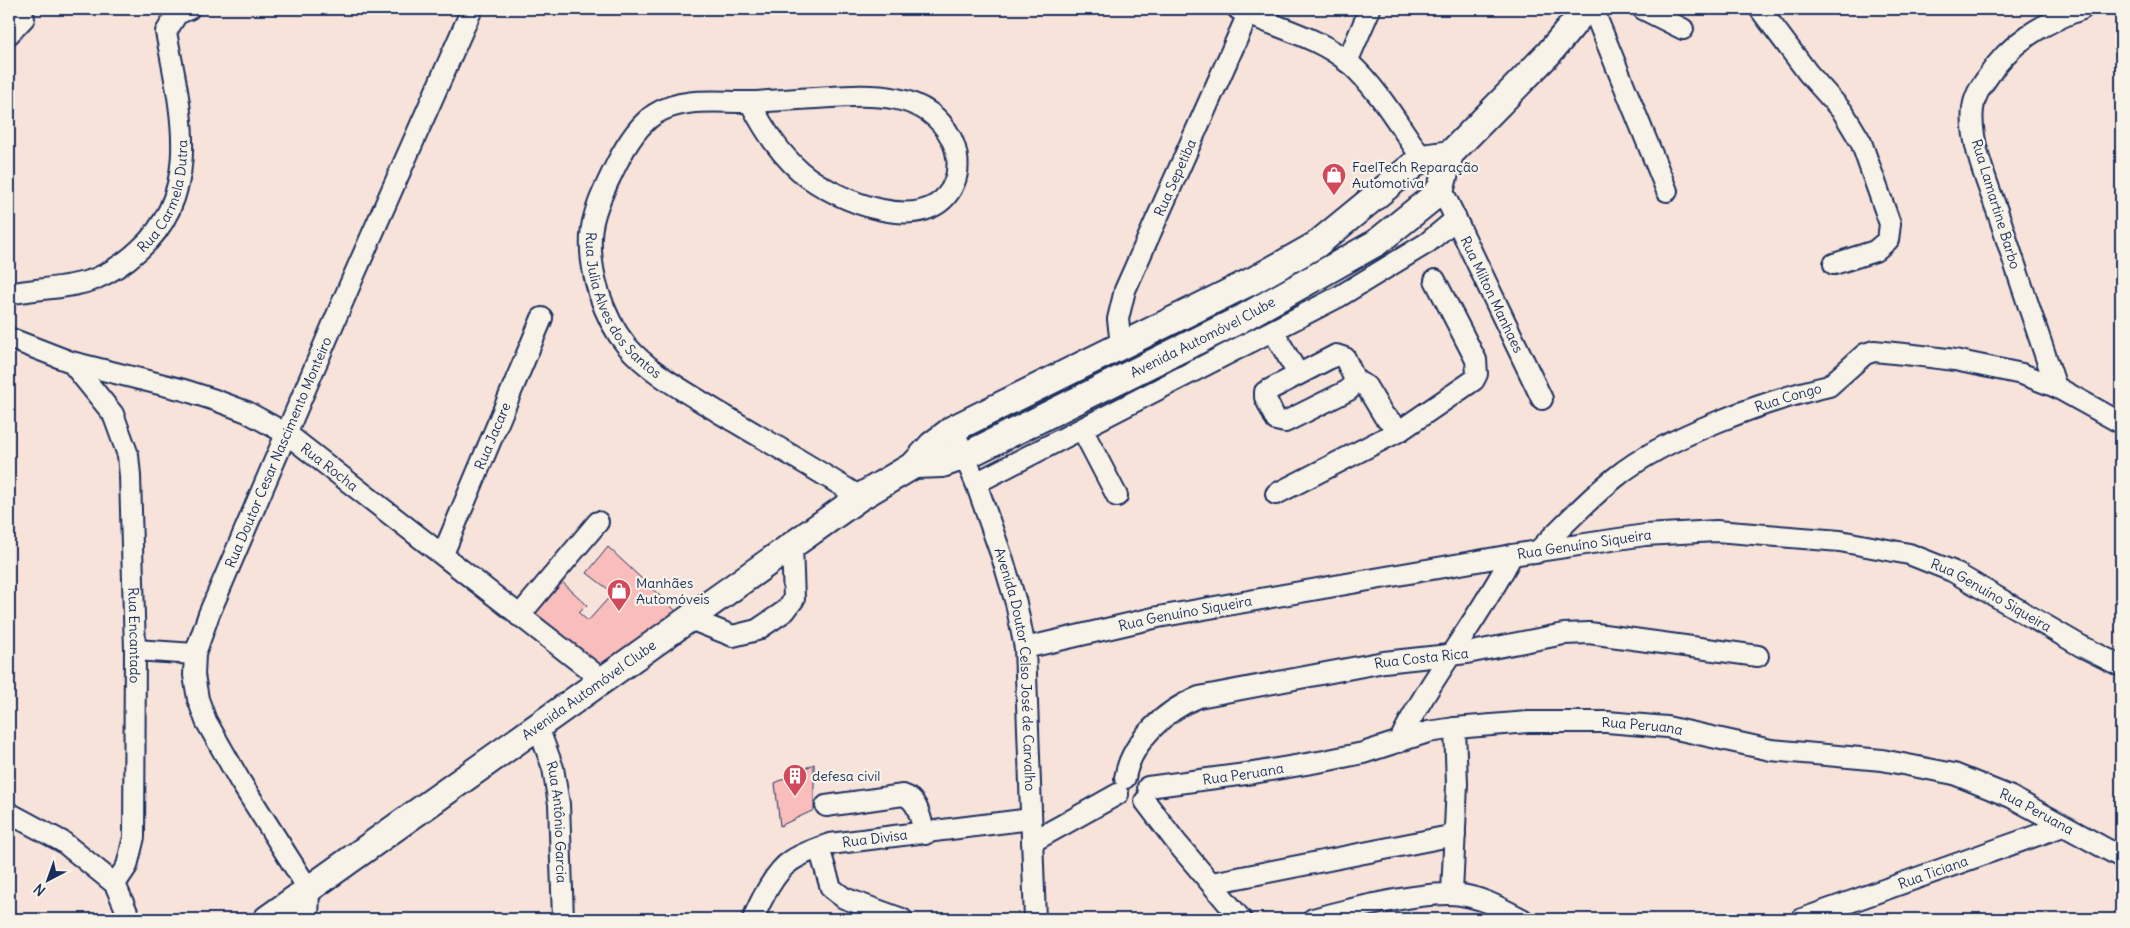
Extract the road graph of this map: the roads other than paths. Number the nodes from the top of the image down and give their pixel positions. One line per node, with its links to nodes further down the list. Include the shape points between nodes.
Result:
1 (189, 9): 23 (street, Rua Carmela Dutra, via 177,14 166,32 179,99 183,155 180,181 170,212 153,238 114,270 93,280)
2 (472, 9): 39 (street, Rua Doutor Cesar Nascimento Monteiro)
3 (1370, 9): 13 (street)
4 (1586, 9): 15 (main road, via 1549,53)
5 (1593, 9): 18 (street)
6 (1643, 9): 11 (street)
7 (1760, 9): 20 (street, via 1808,74 1843,112 1861,142 1890,224 1888,240 1875,251)
8 (2082, 9): 33 (street, Rua Lamartine Barbo, via 2047,23 2012,47 1977,93 1973,110 1980,158)
9 (1243, 11): 13 (street, via 1326,48); 28 (street, Rua Sepetiba, via 1125,290 1118,319)
10 (24, 18): 12 (street)
11 (1683, 29)
12 (9, 34)
13 (1348, 62): 16 (street)
14 (750, 102): 14 (street, Rua Julia Alves dos Santos, via 852,97 906,99 928,110 945,126 958,164 955,182 945,198 927,211 879,210 840,195 803,173 782,153 764,130); 45 (street, Rua Julia Alves dos Santos, via 712,100 680,104 655,114 636,132 603,192 591,235 595,281 608,320 626,345 651,368 683,391)
15 (1450, 154): 16 (main road); 17 (main road)
16 (1422, 158): 21 (main road, Avenida Automóvel Clube, via 1316,245)
17 (1441, 188): 19 (street, Rua Milton Manhaes); 24 (main road, Avenida Automóvel Clube, via 1376,243)
18 (1667, 190)
19 (1456, 219): 26 (street, via 1398,263); 34 (street, Rua Milton Manhaes)
20 (1834, 264)
21 (1254, 280): 24 (main road); 28 (main road, Avenida Automóvel Clube)
22 (1435, 280): 38 (street, via 1476,360 1477,374 1469,386)
23 (9, 294)
24 (1266, 305): 32 (main road, Avenida Automóvel Clube)
25 (542, 318): 49 (street, Rua Jacare)
26 (1273, 331): 30 (street); 37 (street)
27 (9, 338): 29 (street, Rua Rocha)
28 (1121, 345): 32 (main road, via 1122,363); 36 (main road, Avenida Automóvel Clube)
29 (72, 362): 39 (street, Rua Rocha, via 215,400 247,412); 54 (street, Rua Encantado, via 113,414 128,456)
30 (1298, 374): 31 (street, via 1341,355); 31 (street, via 1265,392 1276,420 1285,422 1349,390)
31 (1356, 380): 38 (street, via 1366,386 1384,416)
32 (1115, 381): 40 (main road, Avenida Automóvel Clube)
33 (2056, 388): 35 (street, Rua Congo); 48 (street, Rua Congo, via 2022,374 1955,360 1874,352 1865,354 1829,386 1742,413 1647,457 1617,476)
34 (1542, 399)
35 (2121, 423)
36 (953, 429): 40 (street, Avenida Doutor Celso José de Carvalho); 41 (main road, Avenida Automóvel Clube)
37 (1082, 429): 42 (street); 44 (street)
38 (1401, 430): 43 (street)
39 (287, 434): 49 (street, Rua Rocha); 55 (street, Rua Doutor Cesar Nascimento Monteiro, via 209,614)
40 (965, 456): 41 (main road, Avenida Automóvel Clube, via 942,464); 42 (street, Avenida Doutor Celso José de Carvalho)
41 (914, 465): 45 (main road, Avenida Automóvel Clube)
42 (976, 483): 53 (street, Avenida Doutor Celso José de Carvalho, via 1016,604)
43 (1276, 494)
44 (1117, 496)
45 (860, 497): 47 (main road, Avenida Automóvel Clube)
46 (598, 522): 51 (street)
47 (792, 546): 52 (main road, Avenida Automóvel Clube); 52 (street, via 794,599 785,611 757,630 733,636)
48 (1536, 553): 50 (street, Rua Genuíno Siqueira); 58 (street, Rua Genuíno Siqueira, via 1645,535 1716,531 1872,545 1909,554 1952,571)
49 (443, 554): 51 (street, Rua Rocha)
50 (1512, 555): 53 (street, Rua Genuíno Siqueira, via 1158,616); 56 (street)
51 (519, 616): 59 (street, Rua Rocha)
52 (690, 619): 59 (main road, Avenida Automóvel Clube)
53 (1025, 648): 67 (street, Avenida Doutor Celso José de Carvalho)
54 (134, 650): 55 (street); 75 (street, Rua Encantado, via 134,837 127,866)
55 (195, 654): 76 (street, Rua Doutor Cesar Nascimento Monteiro, via 194,676 206,721 240,782)
56 (1450, 655): 57 (street, Rua Costa Rica, via 1564,634 1589,633); 62 (street, via 1412,713); 63 (street, Rua Costa Rica, via 1384,662 1198,698 1182,704 1154,726 1142,742)
57 (1758, 656)
58 (2121, 666)
59 (604, 681): 60 (main road, Avenida Automóvel Clube)
60 (538, 727): 76 (main road, Avenida Automóvel Clube); 82 (street, Rua Antônio Garcia, via 552,768 559,804)
61 (1455, 728): 62 (street, Rua Peruana, via 1428,732); 68 (street, Rua Peruana, via 1528,722 1607,722 1667,727 1771,750 1882,760 1954,774 2011,797); 70 (street)
62 (1399, 742): 64 (street, Rua Peruana, via 1324,761)
63 (1121, 786): 64 (street, via 1138,777); 64 (street, via 1121,802 1129,806 1138,806); 71 (street)
64 (1146, 794): 74 (street, via 1176,842)
65 (826, 806): 69 (street, via 903,795 916,805)
66 (9, 813): 75 (street, via 64,842)
67 (1031, 819): 69 (street, Rua Divisa); 71 (street, Avenida Doutor Celso José de Carvalho)
68 (2063, 826): 73 (street, Rua Peruana); 88 (street, Rua Ticiana)
69 (925, 834): 72 (street, Rua Divisa, via 830,844)
70 (1455, 834): 74 (street); 77 (street)
71 (1032, 842): 78 (street, Avenida Doutor Celso José de Carvalho)
72 (819, 848): 83 (street, Rua Divisa, via 790,861 772,883); 84 (street, via 831,888 844,898)
73 (2121, 857)
74 (1212, 883): 85 (street)
75 (115, 884): 79 (street)
76 (309, 890): 80 (main road, Avenida Automóvel Clube); 81 (street)
77 (1452, 894): 86 (street, via 1409,899); 87 (street, via 1484,900)
78 (1036, 917)
79 (130, 919)
80 (267, 919)
81 (308, 919)
82 (562, 919)
83 (753, 919)
84 (902, 919)
85 (1241, 919)
86 (1313, 919)
87 (1522, 919)
88 (1802, 919)

